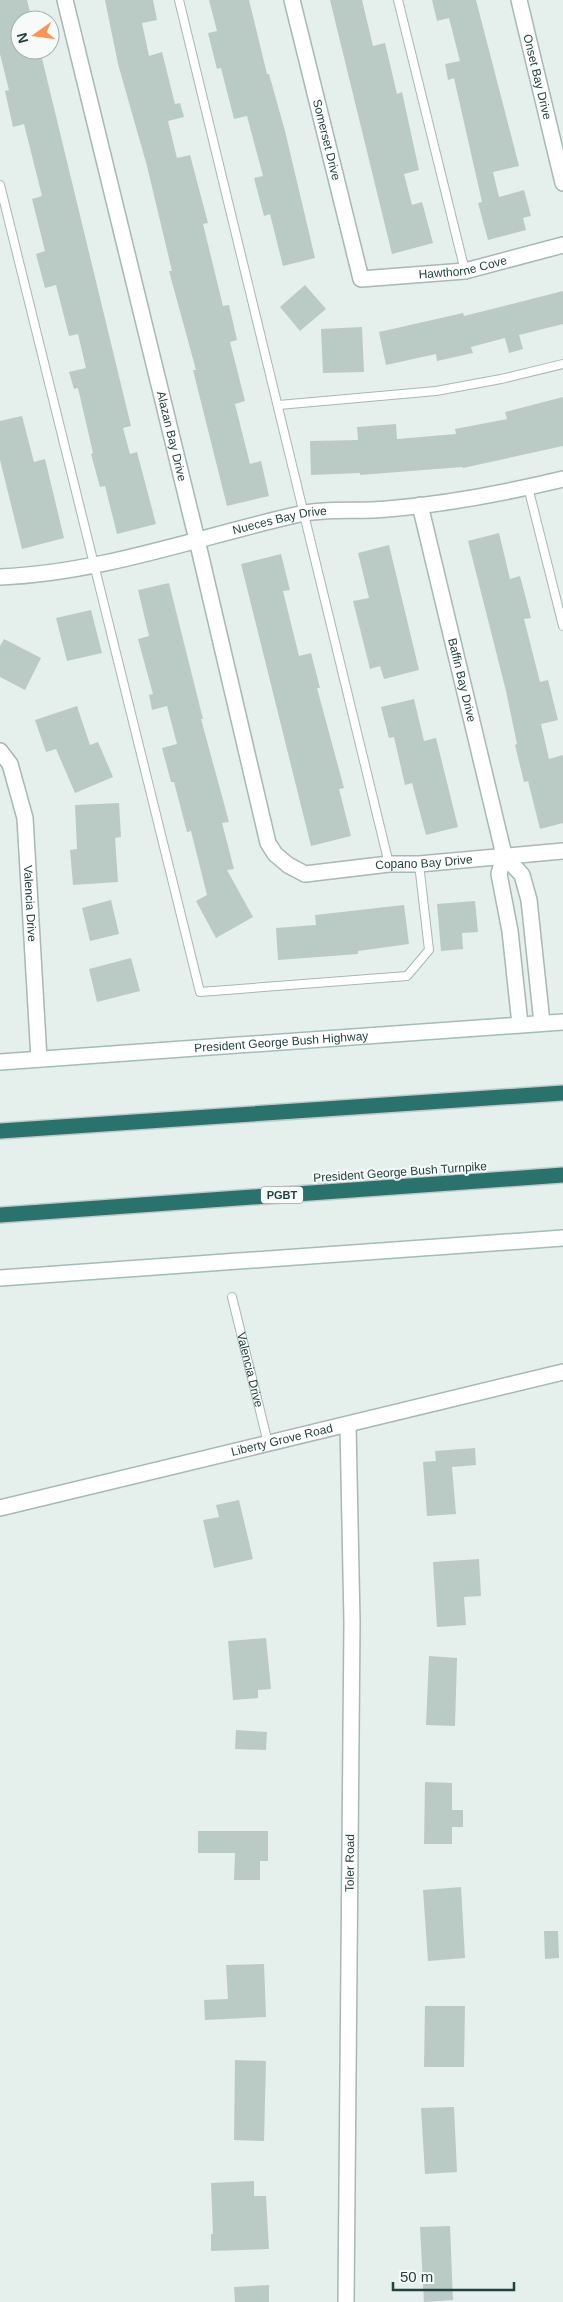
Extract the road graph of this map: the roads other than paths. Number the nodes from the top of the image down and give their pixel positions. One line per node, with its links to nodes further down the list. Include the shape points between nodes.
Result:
1 (65, 0): 17 (street, Alazan Bay Drive)
2 (179, 0): 12 (lane)
3 (292, 0): 10 (street, Somerset Drive)
4 (398, 0): 9 (lane)
5 (519, 0): 6 (street, Onset Bay Drive)
6 (563, 182)
7 (0, 185): 18 (lane)
8 (563, 245): 9 (street, Hawthorne Cove)
9 (465, 271): 10 (street, Hawthorne Cove)
10 (361, 279)
11 (563, 364): 12 (lane, via 436,391)
12 (279, 405): 16 (lane)
13 (563, 479): 14 (street, Nueces Bay Drive)
14 (528, 487): 15 (street, Nueces Bay Drive); 20 (lane)
15 (420, 505): 16 (street, Nueces Bay Drive); 23 (street, Baffin Bay Drive)
16 (302, 514): 17 (street, Nueces Bay Drive); 24 (lane)
17 (197, 540): 18 (street, Nueces Bay Drive); 26 (street, Alazan Bay Drive, via 268,843)
18 (93, 564): 19 (street, Nueces Bay Drive, via 33,576); 25 (lane, via 200,992 407,976 428,950)
19 (0, 577)
20 (563, 626)
21 (0, 751): 30 (street, Valencia Drive, via 10,764 25,818)
22 (563, 851): 23 (street, Copano Bay Drive)
23 (504, 855): 25 (street, Copano Bay Drive); 28 (street, Baffin Bay Drive, via 522,875 529,900); 29 (street, Baffin Bay Drive, via 499,874 510,930)
24 (389, 864): 25 (street, Copano Bay Drive); 26 (street, Copano Bay Drive, via 305,874)
25 (419, 864)
26 (288, 865)
27 (563, 1022): 28 (street, President George Bush Highway)
28 (542, 1023): 29 (street, President George Bush Highway)
29 (520, 1024): 30 (street, President George Bush Highway)
30 (39, 1060): 31 (street, President George Bush Highway)
31 (0, 1062)
32 (563, 1093): 33 (highway)
33 (0, 1132)
34 (563, 1175): 35 (highway, President George Bush Turnpike / PGBT)
35 (0, 1215)
36 (563, 1238): 37 (street)
37 (0, 1278)
38 (232, 1297): 41 (lane, Valencia Drive)
39 (563, 1372): 40 (street, Liberty Grove Road)
40 (348, 1425): 41 (street, Liberty Grove Road); 43 (street, Toler Road, via 352,1622)
41 (268, 1443): 42 (street, Liberty Grove Road)
42 (0, 1508)
43 (346, 2302)

